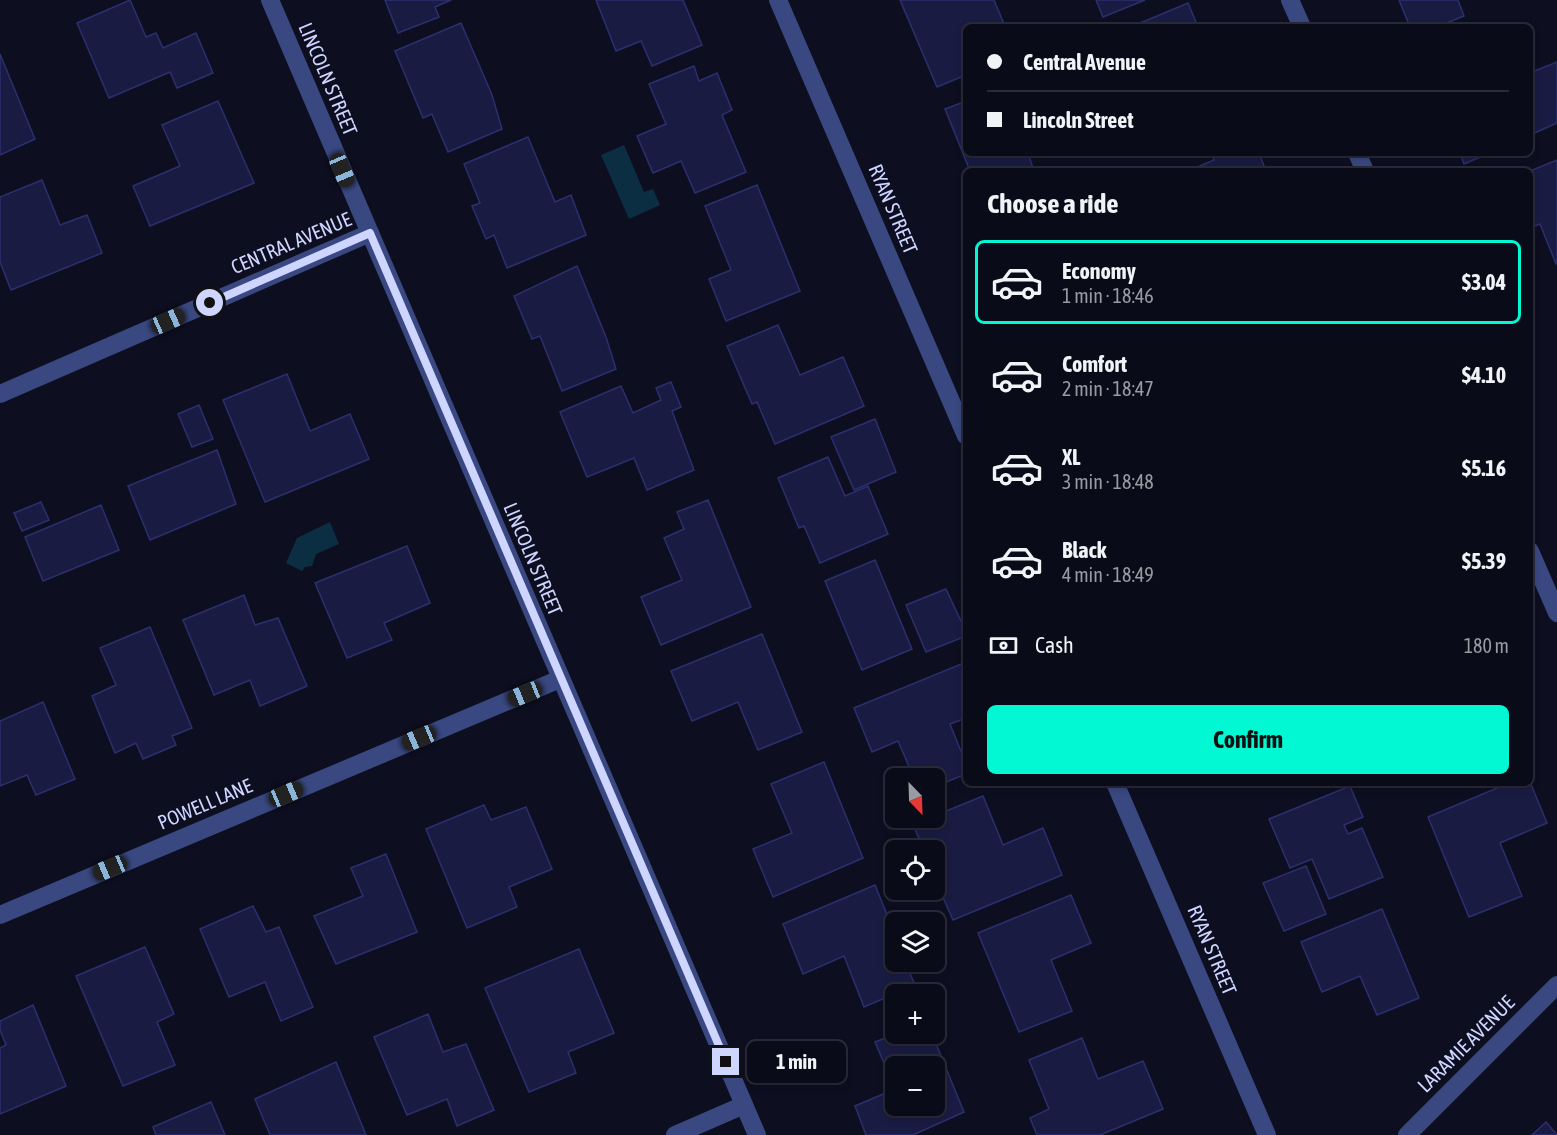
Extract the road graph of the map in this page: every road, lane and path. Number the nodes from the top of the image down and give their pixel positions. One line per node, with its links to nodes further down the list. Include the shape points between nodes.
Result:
1 (270, 0): 5 (street, LINCOLN STREET)
2 (778, 0): 7 (street, RYAN STREET)
3 (1290, 0): 4 (street)
4 (1301, 24)
5 (370, 233): 6 (street, CENTRAL AVENUE); 10 (street, LINCOLN STREET)
6 (0, 394)
7 (963, 429)
8 (1533, 558): 9 (street)
9 (1557, 613)
10 (560, 679): 12 (street, POWELL LANE); 14 (street, LINCOLN STREET)
11 (1116, 786): 17 (street, RYAN STREET)
12 (0, 915)
13 (1557, 985): 18 (street, LARAMIE AVENUE)
14 (744, 1105): 15 (street); 16 (street, LINCOLN STREET)
15 (675, 1135)
16 (757, 1135)
17 (1267, 1135)
18 (1407, 1135)

